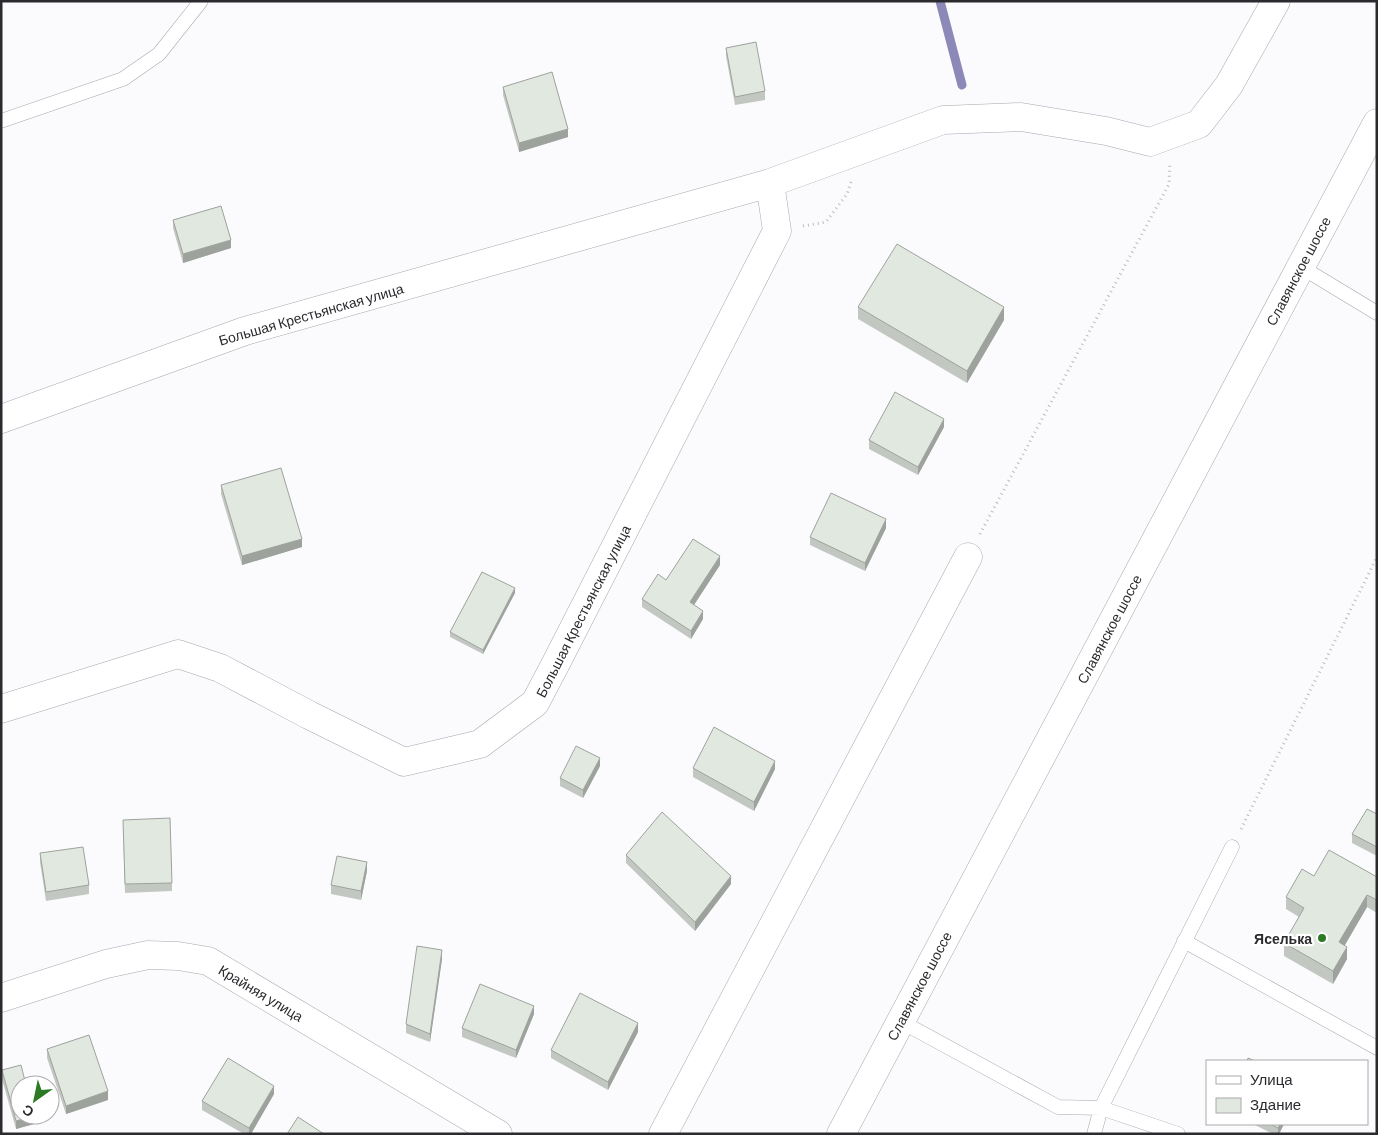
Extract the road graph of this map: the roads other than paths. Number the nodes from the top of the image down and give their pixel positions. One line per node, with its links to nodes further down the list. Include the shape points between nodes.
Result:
1 (201, 1): 3 (lane, via 159,54 123,79)
2 (1276, 1): 5 (street, Большая Крестьянская улица, via 1229,85 1198,124 1150,142 1021,117 942,120)
3 (1, 121)
4 (1377, 123): 6 (street, Славянское шоссе)
5 (770, 183): 8 (street, Большая Крестьянская улица, via 245,331); 10 (street, Большая Крестьянская улица, via 777,231 536,703 480,744 404,762 220,668 178,654)
6 (1300, 267): 7 (lane); 14 (street, Славянское шоссе)
7 (1377, 313)
8 (1, 419)
9 (968, 557): 18 (street)
10 (1, 709)
11 (1232, 847): 12 (lane)
12 (1184, 941): 15 (lane); 16 (lane)
13 (1, 998): 17 (street, Крайняя улица, via 106,964 148,955 208,961)
14 (900, 1021): 16 (lane, via 1058,1107); 19 (street, Славянское шоссе)
15 (1377, 1048)
16 (1101, 1108): 20 (lane); 21 (lane)
17 (498, 1134)
18 (663, 1134)
19 (840, 1134)
20 (1094, 1134)
21 (1178, 1134)

